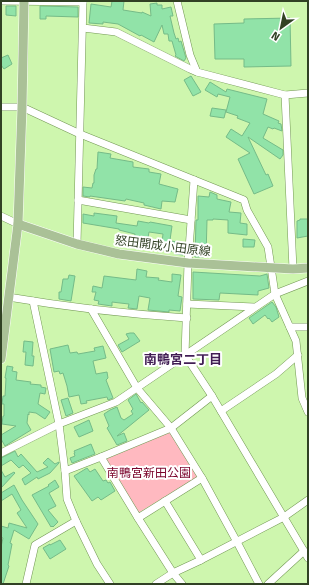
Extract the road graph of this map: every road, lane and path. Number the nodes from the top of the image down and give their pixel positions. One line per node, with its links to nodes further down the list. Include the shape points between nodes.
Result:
1 (1, 1): 2 (street)
2 (24, 1): 3 (street); 9 (main road)
3 (83, 1): 5 (street)
4 (177, 1): 6 (street, via 190,55)
5 (82, 28): 6 (street, via 116,32); 11 (street)
6 (197, 72): 8 (street)
7 (308, 93): 8 (street)
8 (285, 95): 21 (street)
9 (22, 106): 10 (street); 11 (street); 16 (main road)
10 (1, 107)
11 (80, 134): 12 (street); 13 (street)
12 (194, 180): 15 (street); 19 (street, via 244,200 268,247)
13 (78, 200): 15 (street); 17 (street)
14 (1, 216): 16 (street)
15 (191, 220): 18 (street)
16 (18, 224): 17 (main road, 怒田開成小田原線); 24 (main road)
17 (76, 244): 18 (main road, 怒田開成小田原線, via 119,254)
18 (188, 264): 19 (main road, 怒田開成小田原線); 26 (street)
19 (271, 268): 21 (main road, 怒田開成小田原線); 23 (street)
20 (308, 268): 21 (main road, 怒田開成小田原線)
21 (294, 269)
22 (308, 281): 23 (street)
23 (275, 294): 27 (street); 31 (street)
24 (8, 297): 25 (street); 28 (main road)
25 (33, 301): 29 (street); 40 (street)
26 (187, 304): 27 (street); 30 (street)
27 (255, 307): 33 (street)
28 (4, 309): 35 (main road)
29 (91, 309): 30 (street); 36 (street)
30 (186, 318): 33 (street)
31 (290, 327): 32 (street); 34 (street)
32 (308, 327)
33 (185, 355): 36 (street); 37 (street)
34 (298, 355): 38 (street, via 276,374); 39 (street, via 302,398)
35 (1, 359)
36 (137, 388): 40 (street, via 116,402); 41 (street)
37 (212, 396): 38 (street); 41 (street)
38 (221, 411): 48 (street)
39 (308, 412)
40 (59, 424): 42 (street); 44 (street)
41 (171, 428): 43 (street); 45 (street)
42 (1, 453)
43 (101, 457): 44 (street); 49 (street)
44 (65, 470): 50 (street, via 66,499)
45 (202, 478): 47 (street); 51 (street)
46 (308, 500): 48 (street)
47 (165, 501): 49 (street); 54 (street)
48 (284, 517): 51 (street); 52 (street)
49 (138, 518): 55 (street)
50 (76, 521): 56 (street, via 35,545); 57 (street)
51 (237, 542): 54 (street); 60 (street)
52 (304, 551): 53 (street); 61 (street)
53 (308, 558)
54 (201, 560): 55 (street)
55 (173, 573): 58 (street); 59 (street)
56 (26, 584)
57 (110, 584)
58 (156, 584)
59 (182, 584)
60 (259, 584)
61 (268, 584)

